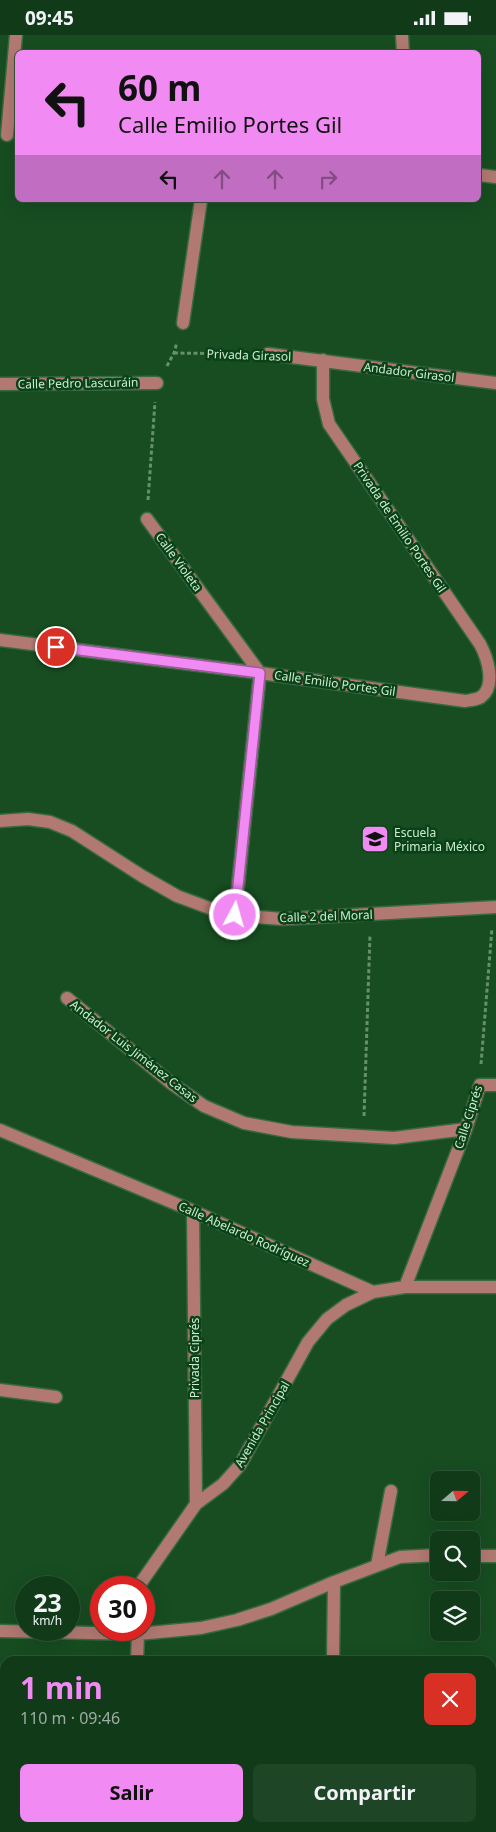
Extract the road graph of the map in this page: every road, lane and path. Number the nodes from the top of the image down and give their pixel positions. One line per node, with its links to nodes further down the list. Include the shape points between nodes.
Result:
1 (16, 35): 4 (street)
2 (402, 35): 3 (street)
3 (403, 50)
4 (8, 135)
5 (481, 175): 6 (street)
6 (496, 177)
7 (201, 202): 8 (street)
8 (183, 323): 9 (path)
9 (174, 353): 10 (path, Privada Girasol); 12 (path)
10 (268, 354): 11 (street, Privada Girasol)
11 (323, 361): 13 (street, Andador Girasol); 18 (street, Privada de Emilio Portes Gil, via 322,399 329,424 480,644 489,660 492,675)
12 (156, 383): 14 (street, Calle Pedro Lascuráin); 15 (path)
13 (496, 383)
14 (0, 384)
15 (147, 519): 17 (street, Calle Violeta)
16 (0, 640): 17 (street, Calle Emilio Portes Gil)
17 (260, 673): 18 (street, Calle Emilio Portes Gil, via 465,701 480,698); 22 (street)
18 (489, 690)
19 (0, 821): 22 (street, Calle 2 del Moral, via 28,819 72,831 177,896)
20 (495, 907): 21 (street, Calle 2 del Moral); 24 (path, Calle Ciprés)
21 (371, 914): 22 (street, Calle 2 del Moral, via 282,919); 28 (path)
22 (235, 915)
23 (67, 998): 28 (street, Andador Luis Jiménez Casas, via 204,1106 254,1125 292,1132)
24 (480, 1085): 25 (street); 26 (street, Calle Ciprés)
25 (496, 1085)
26 (466, 1129): 28 (street, Andador Luis Jiménez Casas, via 394,1138); 30 (street, Calle Ciprés)
27 (0, 1130): 29 (street, Calle Abelardo Rodríguez)
28 (363, 1136)
29 (193, 1211): 32 (street, Calle Abelardo Rodríguez); 36 (street, Privada Ciprés)
30 (405, 1287): 31 (street); 32 (street)
31 (496, 1287)
32 (373, 1292): 36 (street, Avenida Principal, via 327,1319 308,1342 240,1465 223,1484)
33 (0, 1389): 34 (street)
34 (56, 1397)
35 (391, 1491): 40 (street)
36 (196, 1504): 41 (street, Avenida Principal)
37 (430, 1555): 40 (street, via 400,1557)
38 (480, 1556): 39 (street)
39 (496, 1556)
40 (377, 1565): 42 (street)
41 (146, 1576)
42 (334, 1582): 45 (street, via 237,1620); 48 (street)
43 (0, 1631): 44 (street)
44 (90, 1632)
45 (155, 1632)
46 (138, 1641): 47 (street)
47 (137, 1656)
48 (333, 1656)

